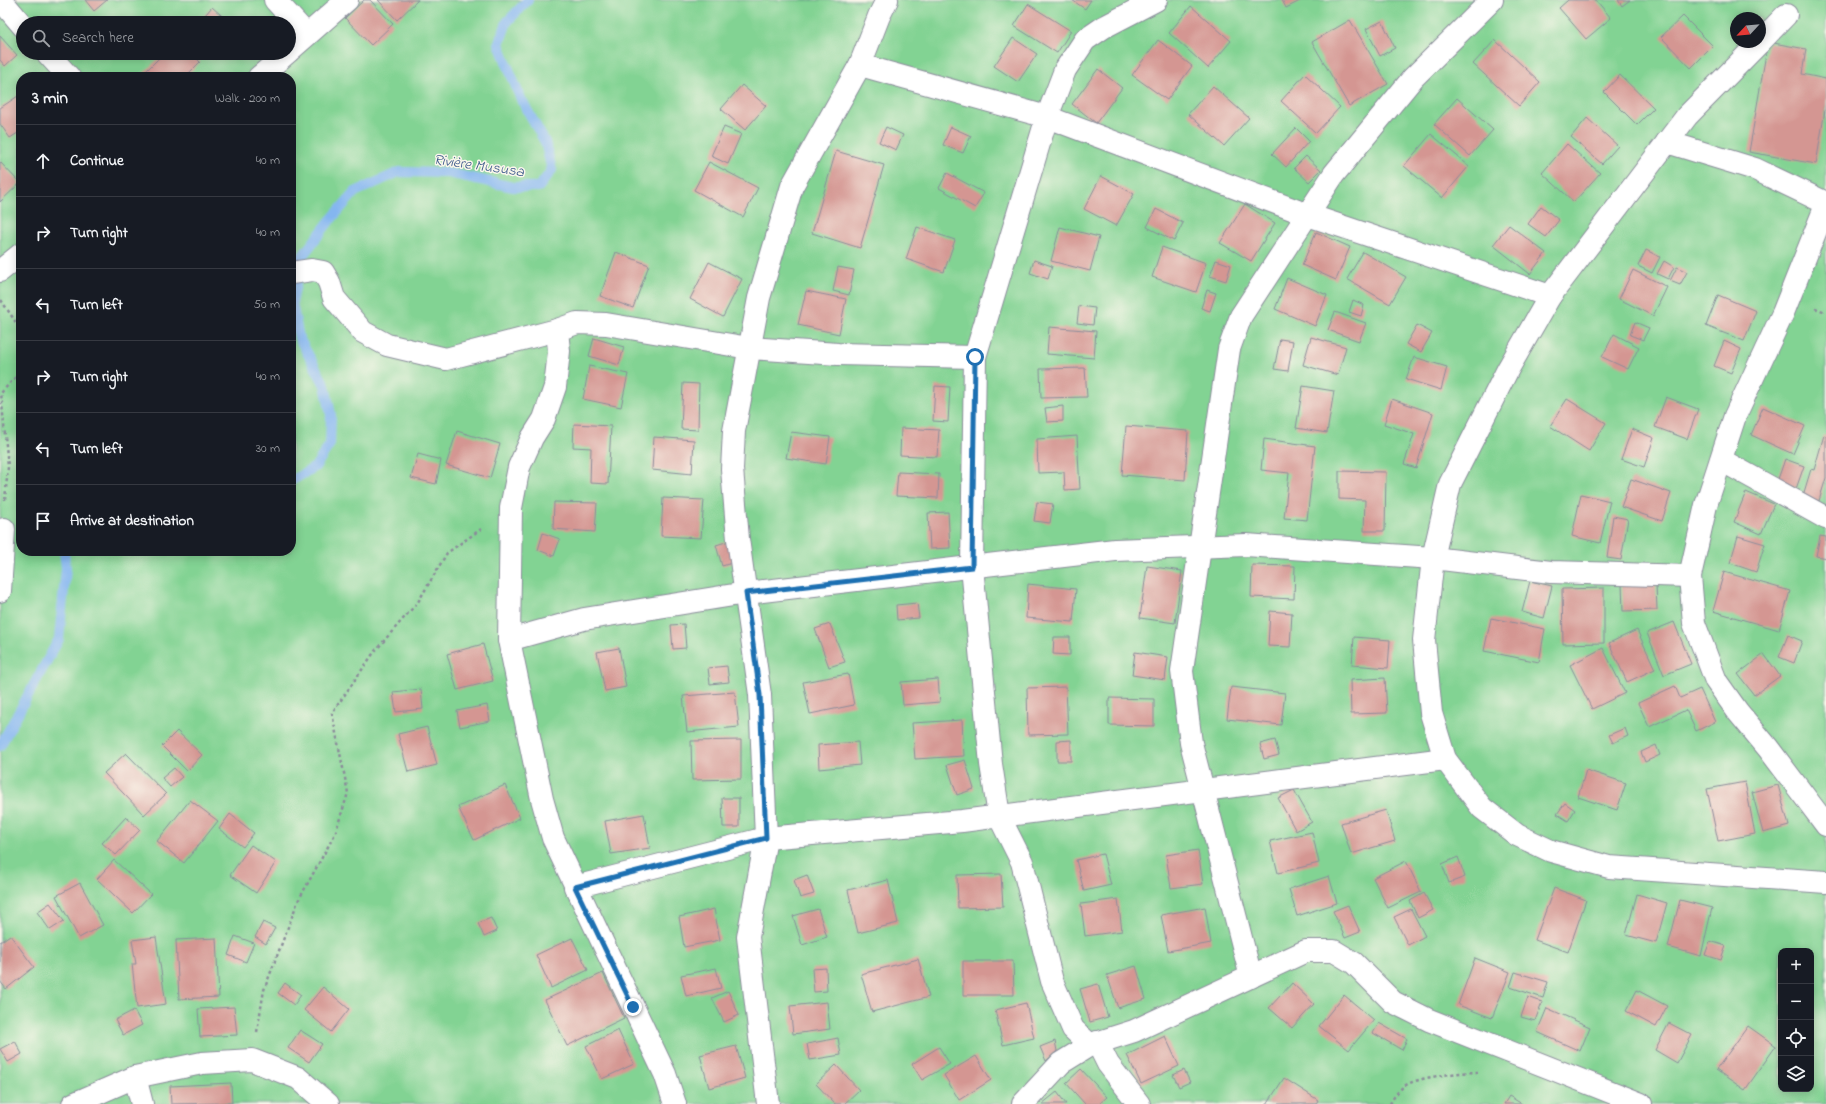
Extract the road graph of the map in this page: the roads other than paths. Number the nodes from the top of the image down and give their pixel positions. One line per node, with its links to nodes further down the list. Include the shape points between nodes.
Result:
1 (1, 0): 9 (street)
2 (275, 0): 8 (street)
3 (347, 0): 11 (street)
4 (887, 0): 17 (street)
5 (1156, 0): 20 (street, via 1104,27 1085,40 1065,70)
6 (1492, 0): 23 (street, via 1413,78 1334,174)
7 (1786, 15): 12 (street)
8 (290, 16)
9 (16, 18)
10 (296, 23): 11 (street)
11 (307, 35): 13 (street)
12 (1766, 36)
13 (296, 45)
14 (1754, 48): 21 (street, via 1687,116)
15 (53, 60): 18 (street)
16 (278, 60): 19 (street)
17 (860, 65): 20 (street); 29 (street, via 792,186 759,298)
18 (64, 72)
19 (265, 72)
20 (1046, 117): 23 (street); 30 (street)
21 (1668, 142): 22 (street, via 1755,169); 27 (street)
22 (1826, 204): 31 (street, via 1783,313 1735,416)
23 (1308, 215): 27 (street); 34 (street, via 1241,316 1229,349)
24 (16, 258): 25 (street)
25 (0, 271)
26 (296, 272): 28 (street, via 312,270 323,272 334,298 364,332 387,345 446,358)
27 (1550, 296): 35 (street, via 1508,369 1450,484)
28 (557, 330): 29 (street, via 577,323 606,324); 40 (street, via 559,351 555,387 544,419 519,466 511,508)
29 (749, 348): 30 (street, via 838,354); 39 (street, via 734,431 732,469)
30 (975, 357): 36 (street)
31 (1721, 460): 32 (street); 37 (street, via 1706,505)
32 (1826, 518)
33 (4, 528): 38 (street)
34 (1199, 547): 35 (street, via 1246,545); 36 (street, via 1115,550); 42 (street, via 1182,671 1191,743)
35 (1433, 558): 37 (street, via 1551,572); 41 (street, via 1424,640 1431,713)
36 (972, 567): 39 (street); 43 (street, via 990,764)
37 (1690, 576): 44 (street, via 1694,623 1716,681)
38 (0, 591)
39 (746, 593): 40 (street, via 584,619); 45 (street, via 760,695)
40 (509, 640): 47 (street, via 542,799 553,838)
41 (1445, 759): 42 (street); 46 (street, via 1482,808 1517,836 1551,851 1609,868)
42 (1203, 790): 43 (street); 48 (street)
43 (999, 816): 45 (street); 49 (street, via 1022,862 1052,981 1073,1029)
44 (1826, 825)
45 (766, 838): 47 (street); 55 (street, via 748,938)
46 (1826, 882)
47 (575, 887): 54 (street, via 665,1074)
48 (1251, 977): 49 (street, via 1134,1031); 58 (street, via 1306,951 1334,951 1354,963 1393,1002 1405,1008 1436,1023)
49 (1093, 1043): 56 (street, via 1061,1063); 57 (street)
50 (135, 1077): 51 (street); 52 (street); 53 (street, via 202,1064 252,1060 298,1078)
51 (73, 1104)
52 (142, 1104)
53 (328, 1104)
54 (675, 1104)
55 (768, 1104)
56 (1023, 1104)
57 (1139, 1104)
58 (1641, 1104)

